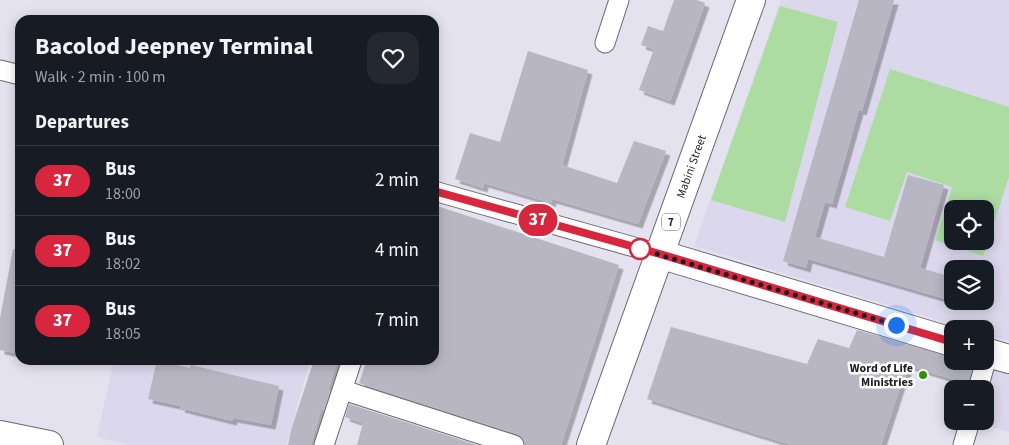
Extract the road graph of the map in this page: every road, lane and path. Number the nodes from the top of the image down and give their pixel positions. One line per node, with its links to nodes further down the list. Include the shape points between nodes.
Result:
1 (620, 0): 3 (street)
2 (751, 0): 7 (main road, Mabini Street / 7)
3 (605, 43)
4 (0, 70): 5 (street)
5 (15, 74)
6 (439, 192): 7 (street)
7 (660, 254): 8 (main road); 16 (main road, Mabini Street / 7)
8 (944, 340)
9 (350, 365): 10 (street)
10 (343, 390): 14 (street); 15 (street)
11 (967, 430): 17 (street)
12 (0, 434): 13 (main road)
13 (49, 445)
14 (324, 445)
15 (514, 445)
16 (591, 445)
17 (963, 445)

